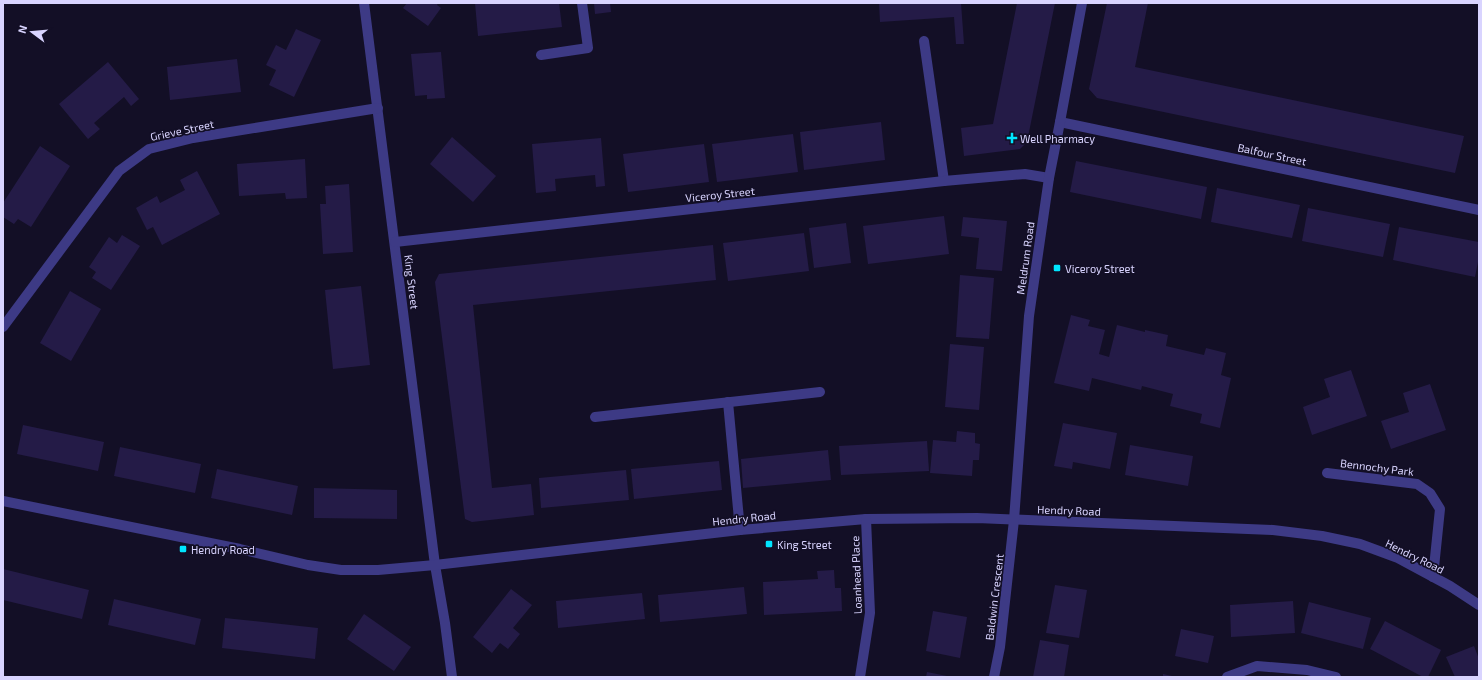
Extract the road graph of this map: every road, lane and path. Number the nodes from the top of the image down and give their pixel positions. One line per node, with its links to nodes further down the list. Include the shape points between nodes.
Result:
1 (364, 3): 6 (street, King Street)
2 (582, 3): 5 (street, via 588,48)
3 (1082, 3): 7 (street, Meldrum Road)
4 (924, 41): 9 (street)
5 (541, 55)
6 (378, 108): 11 (street, King Street); 12 (street, Grieve Street, via 193,138 149,149 119,171)
7 (1060, 122): 8 (street, Meldrum Road); 10 (street, Balfour Street)
8 (1048, 178): 9 (street, Viceroy Street, via 1025,174); 19 (street, Meldrum Road, via 1029,316)
9 (944, 181): 11 (street, Viceroy Street)
10 (1479, 210)
11 (395, 242): 21 (street, King Street)
12 (3, 327)
13 (820, 392): 14 (street)
14 (728, 402): 15 (street); 20 (street)
15 (595, 416)
16 (1327, 473): 22 (street, Bennochy Park, via 1417,484 1430,493 1440,509)
17 (3, 501): 21 (street, Hendry Road, via 341,570)
18 (866, 519): 19 (street, Hendry Road); 20 (street, Hendry Road); 25 (street, Loanhead Place, via 870,612)
19 (1014, 520): 22 (street, Hendry Road, via 1273,530 1322,536 1360,544 1398,558); 26 (street, Baldwin Crescent, via 1000,647)
20 (740, 530): 21 (street, Hendry Road)
21 (435, 565): 24 (street, King Street)
22 (1433, 577): 23 (street, Hendry Road)
23 (1479, 605)
24 (452, 677)
25 (860, 677)
26 (994, 677)
27 (1227, 677): 28 (street, via 1257,666 1307,670)
28 (1336, 677)

